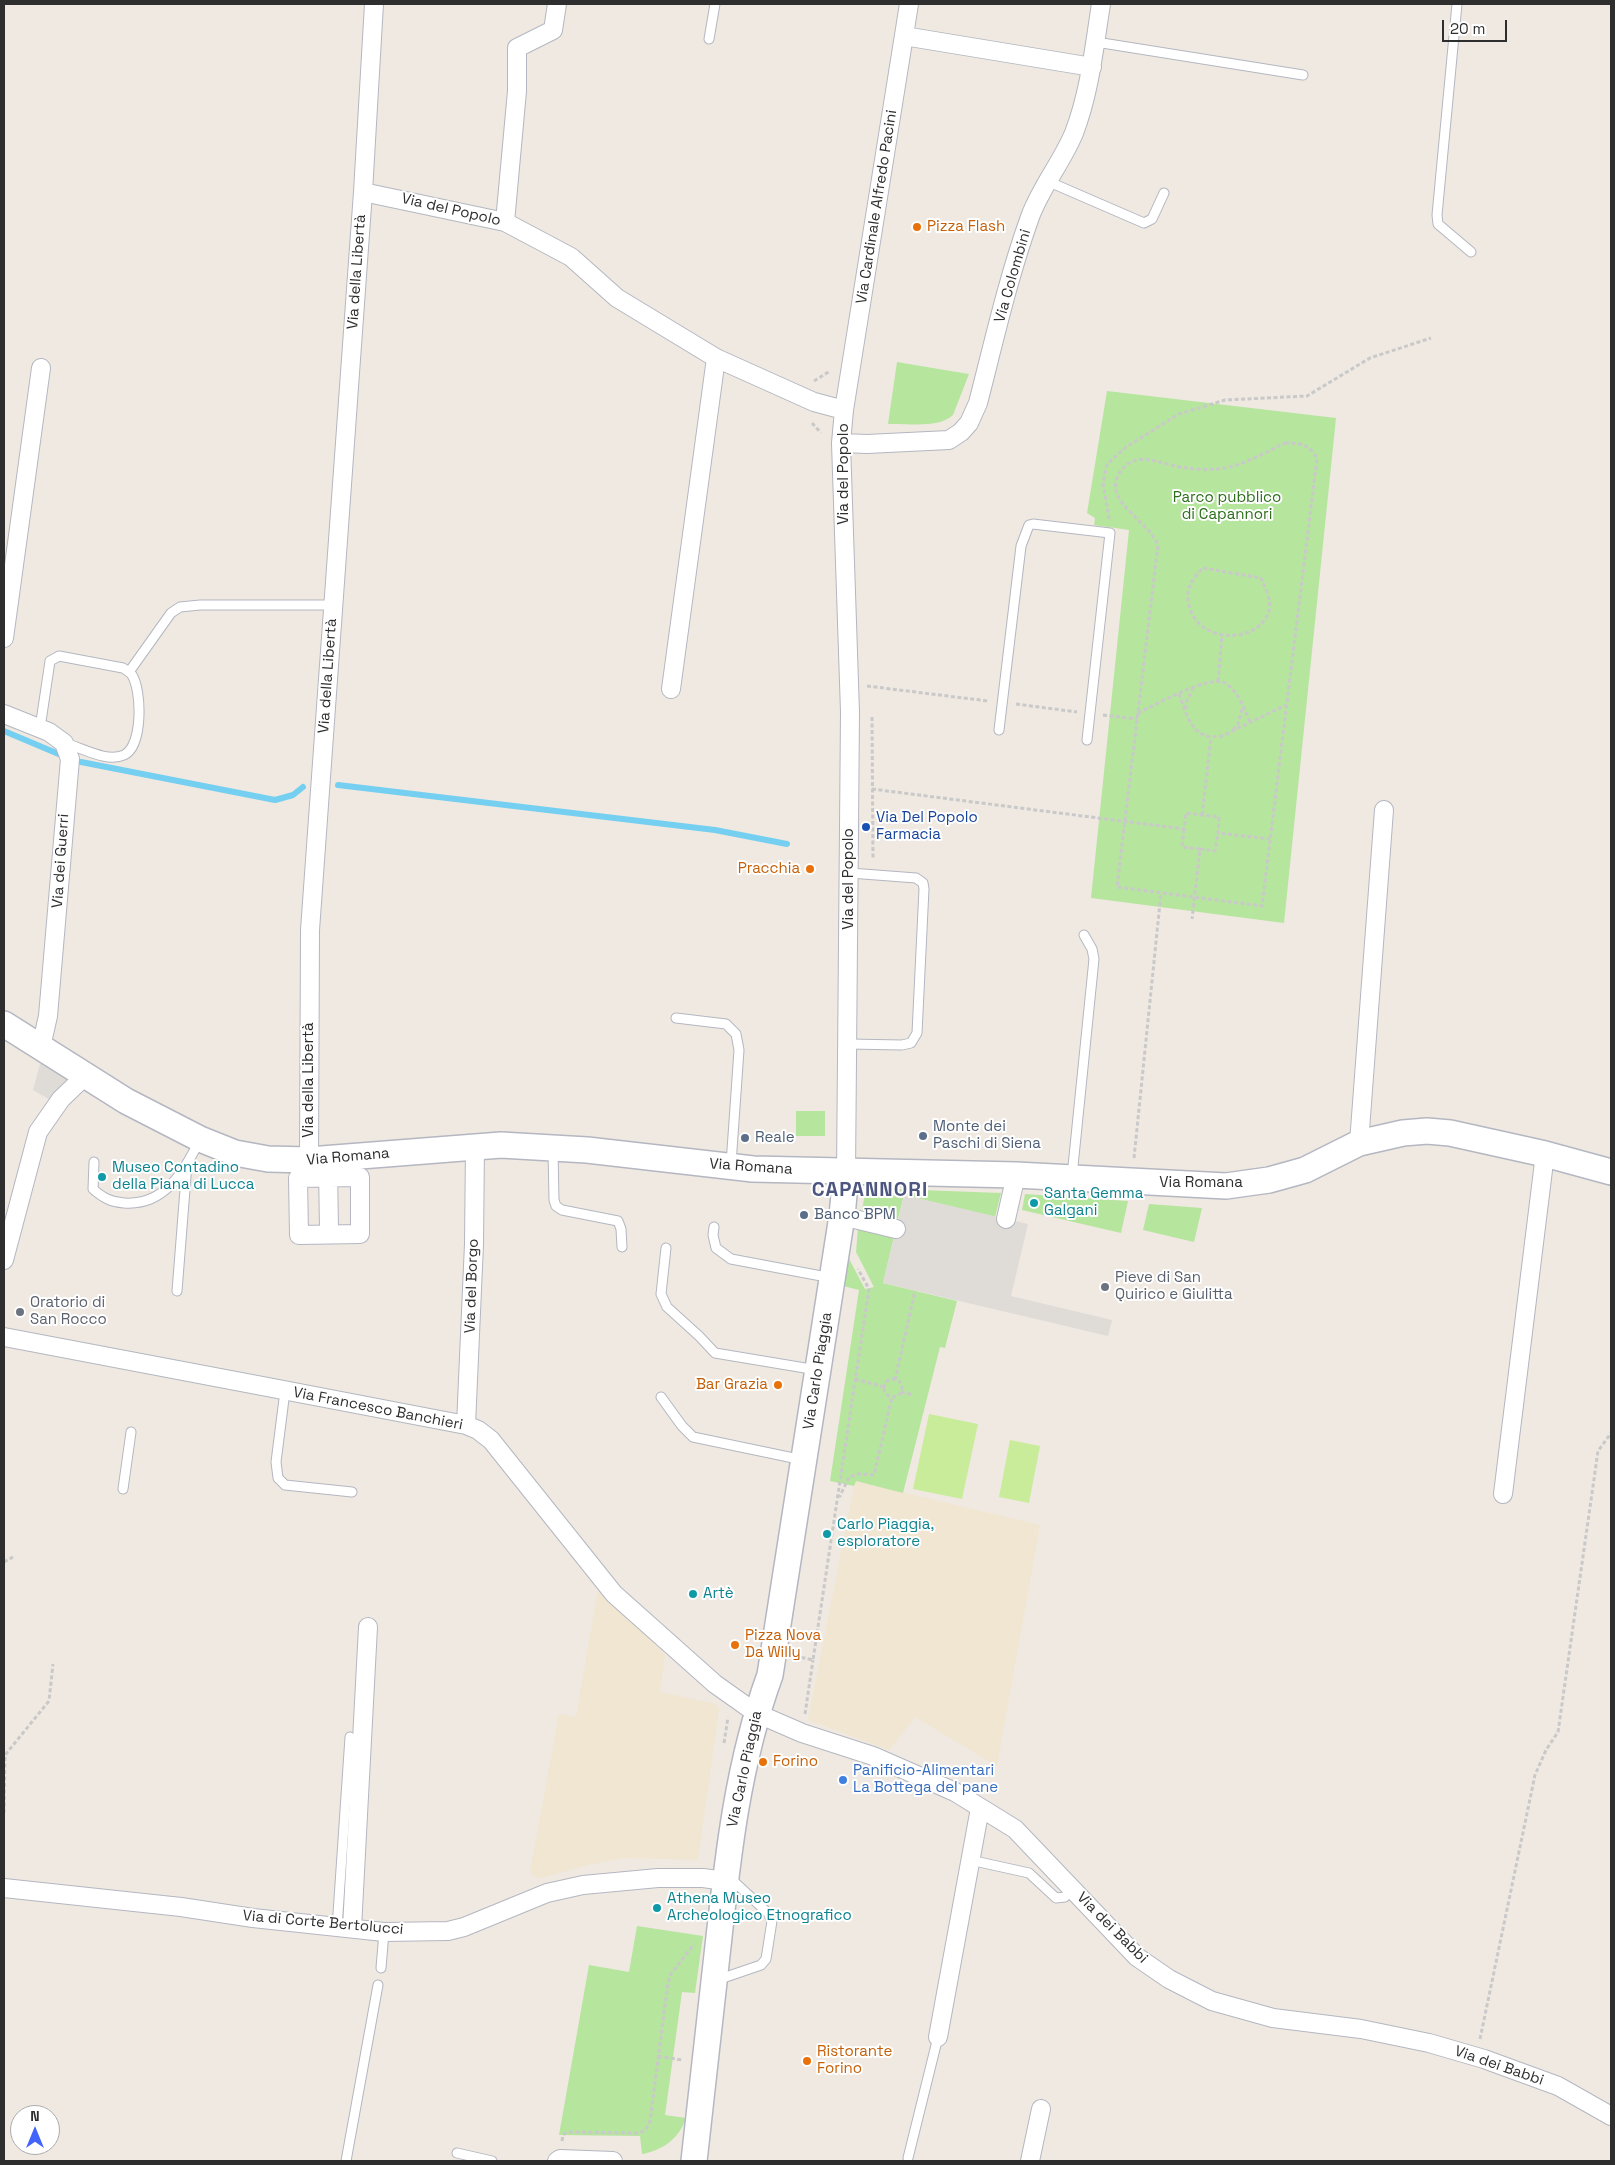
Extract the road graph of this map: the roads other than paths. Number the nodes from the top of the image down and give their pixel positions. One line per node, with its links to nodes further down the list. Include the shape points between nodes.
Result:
1 (374, 4): 13 (street)
2 (556, 4): 15 (street, via 552,30 517,48 517,91)
3 (715, 4): 8 (lane)
4 (909, 4): 7 (street, Via Cardinale Alfredo Pacini)
5 (1101, 4): 9 (street, Via Colombini)
6 (1457, 4): 16 (lane, via 1437,215 1438,224)
7 (904, 36): 10 (street); 19 (street, Via Cardinale Alfredo Pacini)
8 (709, 39)
9 (1096, 42): 10 (street, Via Colombini); 11 (lane)
10 (1092, 67): 12 (street, Via Colombini, via 1084,106 1072,136)
11 (1303, 75)
12 (1046, 181): 14 (lane, via 1144,223 1152,219); 20 (street, Via Colombini, via 1013,268 978,403 969,423 949,440 867,444)
13 (363, 192): 15 (street, Via del Popolo); 21 (street, Via della Libertà)
14 (1164, 193)
15 (505, 222): 17 (street, Via del Popolo, via 571,258 617,298)
16 (1471, 252)
17 (716, 358): 19 (street, Via del Popolo, via 814,402); 24 (street)
18 (41, 368): 22 (street)
19 (844, 410): 20 (street, Via del Popolo)
20 (833, 441): 31 (street, Via del Popolo, via 850,665)
21 (332, 605): 23 (lane, via 180,607 171,613); 45 (street, Via della Libertà, via 310,930)
22 (4, 638)
23 (129, 672): 26 (lane, via 123,668 59,656 50,661); 29 (lane, via 137,687 140,709 132,749 116,757)
24 (671, 689)
25 (4, 714): 26 (street)
26 (40, 728): 29 (street)
27 (999, 730): 28 (lane, via 1022,546 1029,525 1110,533)
28 (1087, 740)
29 (64, 743): 36 (street, Via dei Guerri, via 70,759 48,1016)
30 (1384, 810): 39 (street)
31 (850, 873): 35 (street, Via del Popolo); 35 (lane, via 916,878 923,883 924,889 917,1033 911,1042 902,1045)
32 (1084, 935): 50 (lane, via 1094,959)
33 (676, 1018): 46 (lane, via 726,1024 736,1034 738,1050)
34 (4, 1024): 36 (street, Via Romana)
35 (848, 1044): 48 (street, Via del Popolo)
36 (41, 1047): 37 (street, Via Romana)
37 (85, 1076): 38 (street, Via Romana); 58 (street, via 61,1099 38,1132)
38 (200, 1139): 44 (lane); 45 (street, Via Romana, via 235,1152)
39 (1359, 1143): 42 (street, Via Romana, via 1427,1131); 50 (street, Via Romana, via 1305,1170 1269,1180 1226,1186)
40 (474, 1146): 41 (street, Via Romana); 45 (street, Via Romana); 65 (street, Via del Borgo, via 474,1244)
41 (553, 1147): 46 (street, Via Romana); 56 (lane, via 556,1206 618,1221)
42 (1545, 1154): 47 (street, Via Romana); 70 (street)
43 (94, 1162): 44 (lane, via 93,1189 113,1202 134,1204 162,1194)
44 (187, 1164): 60 (lane)
45 (322, 1166): 45 (street, via 360,1177 360,1234 299,1235 298,1178); 55 (street, Via della Libertà)
46 (731, 1167): 48 (street, Via Romana)
47 (1611, 1172)
48 (846, 1173): 49 (street, Via Romana); 51 (street, Via Carlo Piaggia)
49 (1016, 1175): 50 (street, Via Romana); 52 (street)
50 (1072, 1178)
51 (842, 1216): 54 (street); 59 (street, Via Carlo Piaggia)
52 (1006, 1219)
53 (714, 1227): 59 (lane, via 716,1248 731,1259)
54 (896, 1228)
55 (329, 1230)
56 (622, 1247)
57 (666, 1248): 62 (lane, via 661,1294 667,1307 715,1353)
58 (4, 1260)
59 (832, 1278): 62 (street, Via Carlo Piaggia)
60 (176, 1291)
61 (4, 1337): 63 (street, Via Francesco Banchieri)
62 (818, 1370): 67 (street, Via Carlo Piaggia)
63 (286, 1391): 65 (street, Via Francesco Banchieri); 69 (lane, via 276,1462 278,1478 285,1485)
64 (662, 1397): 67 (lane, via 693,1437)
65 (466, 1425): 72 (street, Via Francesco Banchieri, via 491,1440 614,1594 715,1684)
66 (131, 1432): 68 (lane)
67 (804, 1460): 72 (street, Via Carlo Piaggia, via 770,1675)
68 (123, 1489)
69 (352, 1492)
70 (1503, 1494)
71 (368, 1627): 79 (street)
72 (756, 1713): 74 (street, Via dei Babbi, via 802,1733 873,1756 955,1792); 76 (street, Via Carlo Piaggia, via 740,1779)
73 (350, 1737): 79 (lane)
74 (980, 1808): 75 (street); 77 (street, Via dei Babbi, via 1015,1829)
75 (970, 1860): 77 (lane, via 1030,1873 1056,1898 1065,1897); 84 (street)
76 (726, 1878): 80 (street, Via di Corte Bertolucci, via 658,1878 583,1885 547,1893 448,1931); 82 (street, Via Carlo Piaggia); 82 (lane, via 768,1913 772,1922 766,1959 760,1965)
77 (1072, 1887): 86 (street, Via dei Babbi, via 1137,1957 1169,1979 1212,2001 1273,2018 1361,2029 1429,2043 1558,2086)
78 (4, 1888): 79 (street, Via di Corte Bertolucci)
79 (344, 1928): 80 (street, Via di Corte Bertolucci)
80 (384, 1932): 81 (lane)
81 (381, 1968)
82 (714, 1981): 93 (street, Via Carlo Piaggia)
83 (378, 1984): 90 (lane)
84 (938, 2037): 88 (lane)
85 (1041, 2109): 94 (street)
86 (1611, 2116)
87 (457, 2153): 91 (lane)
88 (908, 2158)
89 (559, 2160): 92 (street)
90 (346, 2161)
91 (492, 2161)
92 (613, 2161)
93 (694, 2161)
94 (1030, 2161)

